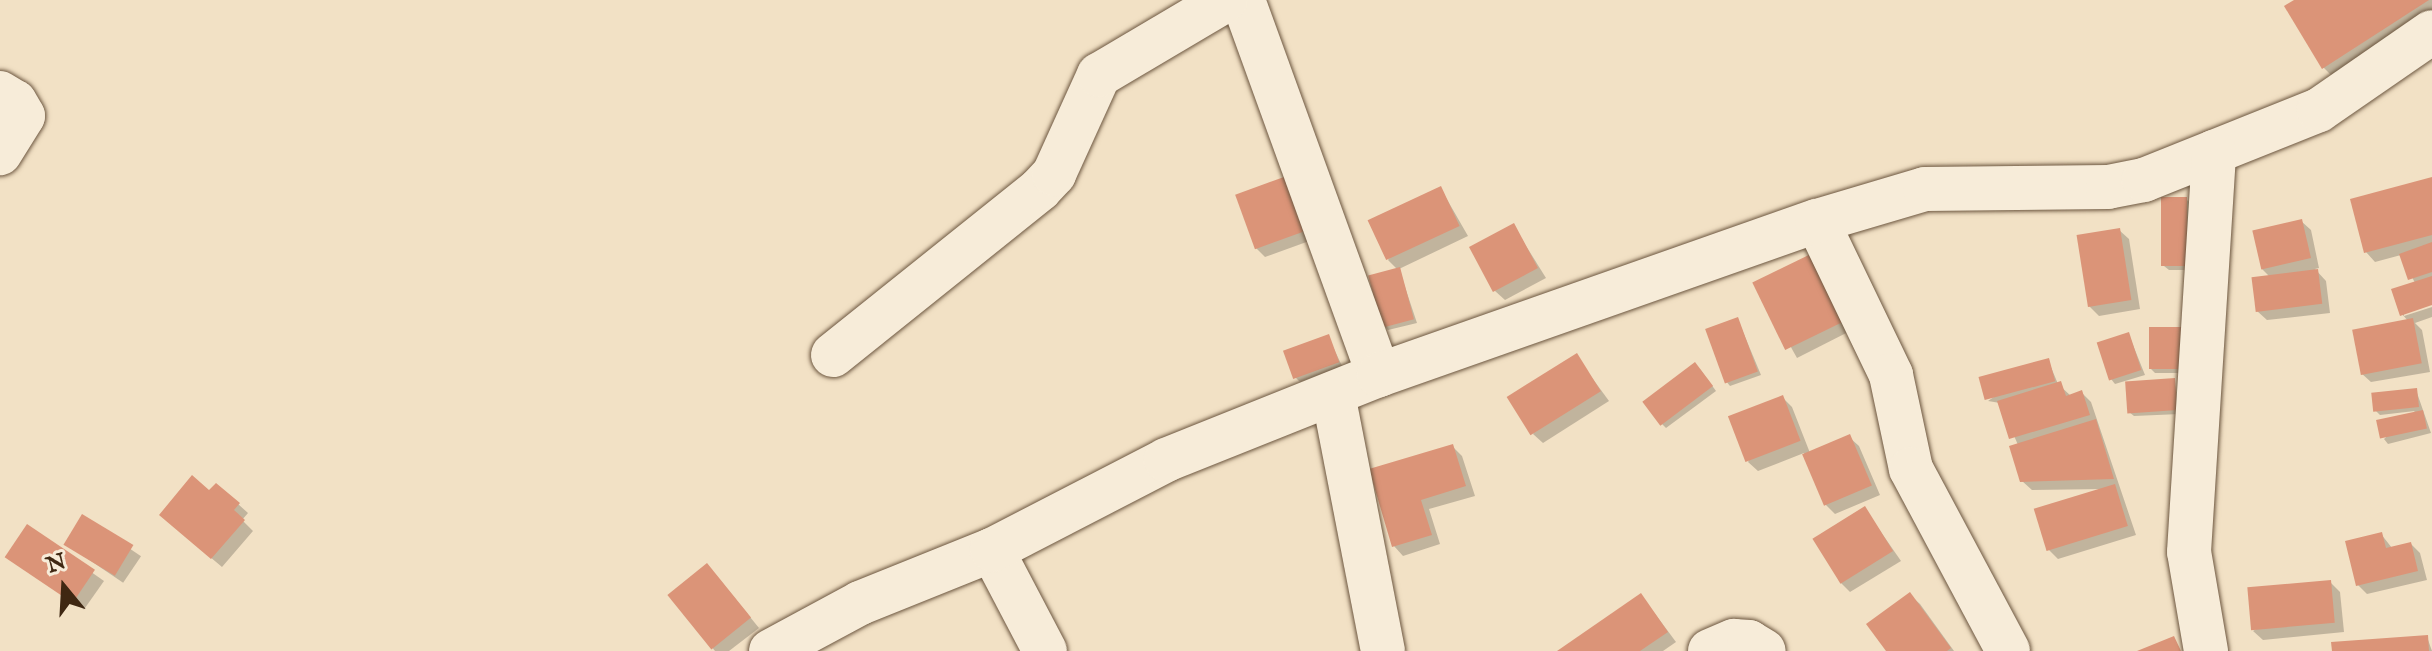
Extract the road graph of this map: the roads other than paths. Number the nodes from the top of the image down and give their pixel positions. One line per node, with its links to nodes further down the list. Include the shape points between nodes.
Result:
1 (1226, 0): 8 (street, via 1099,75 1054,174 1040,189)
2 (1243, 0): 9 (street)
3 (2432, 32): 5 (street, via 2333,102)
4 (0, 93): 6 (street, via 15,102 23,116)
5 (2214, 152): 7 (street, via 2144,180 2108,187 1925,189); 18 (street, via 2189,552)
6 (0, 153)
7 (1817, 221): 9 (street); 17 (street, via 1891,375 1911,469)
8 (833, 355)
9 (1379, 375): 10 (street)
10 (1333, 394): 11 (street, via 1166,460); 12 (street)
11 (992, 550): 13 (street, via 860,603); 14 (street)
12 (1387, 647)
13 (771, 651)
14 (1045, 651)
15 (1710, 651): 16 (street, via 1734,641)
16 (1764, 651)
17 (2008, 651)
18 (2206, 651)

